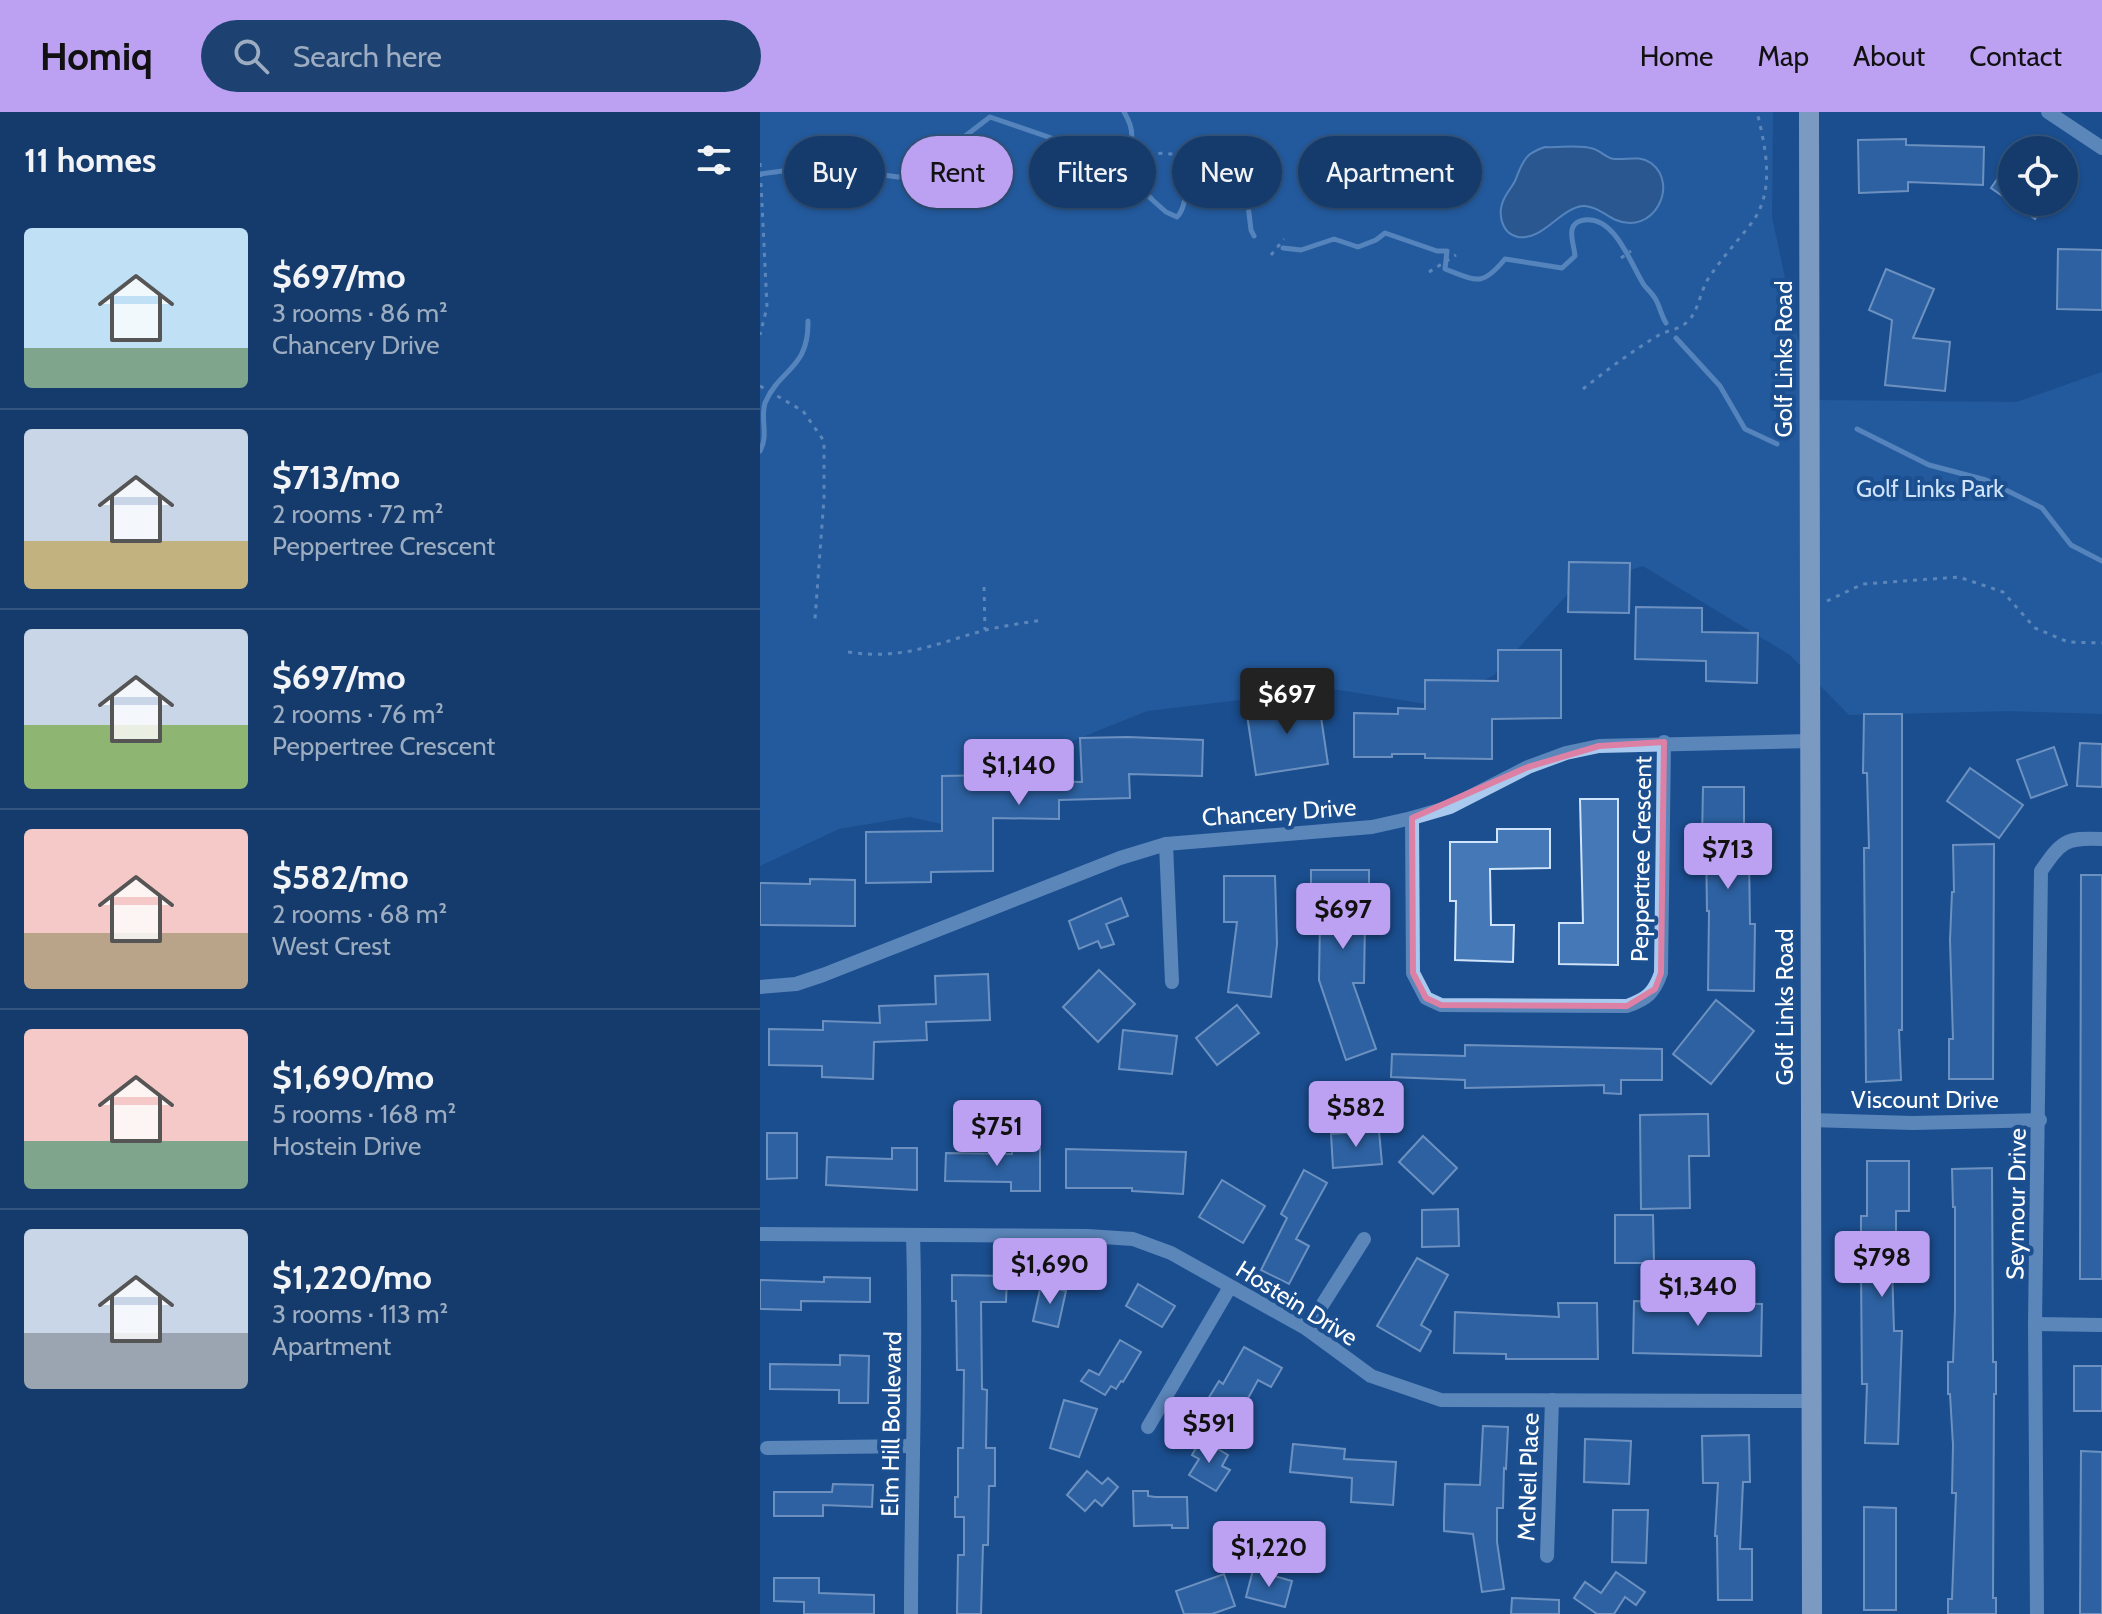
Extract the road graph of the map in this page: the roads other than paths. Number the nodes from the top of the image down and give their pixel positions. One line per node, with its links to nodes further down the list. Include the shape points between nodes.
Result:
1 (1809, 112): 4 (main road, Golf Links Road)
2 (2048, 112): 3 (street)
3 (2102, 148)
4 (1811, 741): 5 (street, Chancery Drive); 11 (main road, Golf Links Road)
5 (1664, 742): 6 (street, Chancery Drive, via 1566,753 1450,807); 6 (street, Peppertree Crescent, via 1661,973 1646,999 1627,1006 1441,1005 1426,998 1413,973)
6 (1412, 818): 8 (street, Chancery Drive, via 1372,827)
7 (2102, 839): 12 (street, Seymour Drive, via 2080,838 2058,846 2041,871)
8 (1166, 844): 9 (street); 10 (street, Chancery Drive, via 823,975)
9 (1172, 982)
10 (760, 987)
11 (1810, 1120): 12 (street, Viscount Drive); 21 (main road, Golf Links Road)
12 (2040, 1120): 17 (street, Seymour Drive)
13 (760, 1234): 14 (street, Hostein Drive)
14 (913, 1235): 16 (street, Hostein Drive, via 1133,1239 1171,1253); 23 (street, Elm Hill Boulevard)
15 (1364, 1239): 19 (street)
16 (1230, 1287): 19 (street, Hostein Drive); 22 (street)
17 (2035, 1324): 18 (street); 28 (street, Seymour Drive)
18 (2102, 1325)
19 (1307, 1329): 20 (street, Hostein Drive, via 1371,1376 1441,1400)
20 (1552, 1400): 21 (street, Hostein Drive); 25 (street, McNeil Place)
21 (1813, 1401): 27 (main road, Golf Links Road)
22 (1148, 1427)
23 (911, 1446): 24 (street); 26 (street, Elm Hill Boulevard)
24 (767, 1448)
25 (1547, 1556)
26 (911, 1614)
27 (1812, 1614)
28 (2037, 1614)

